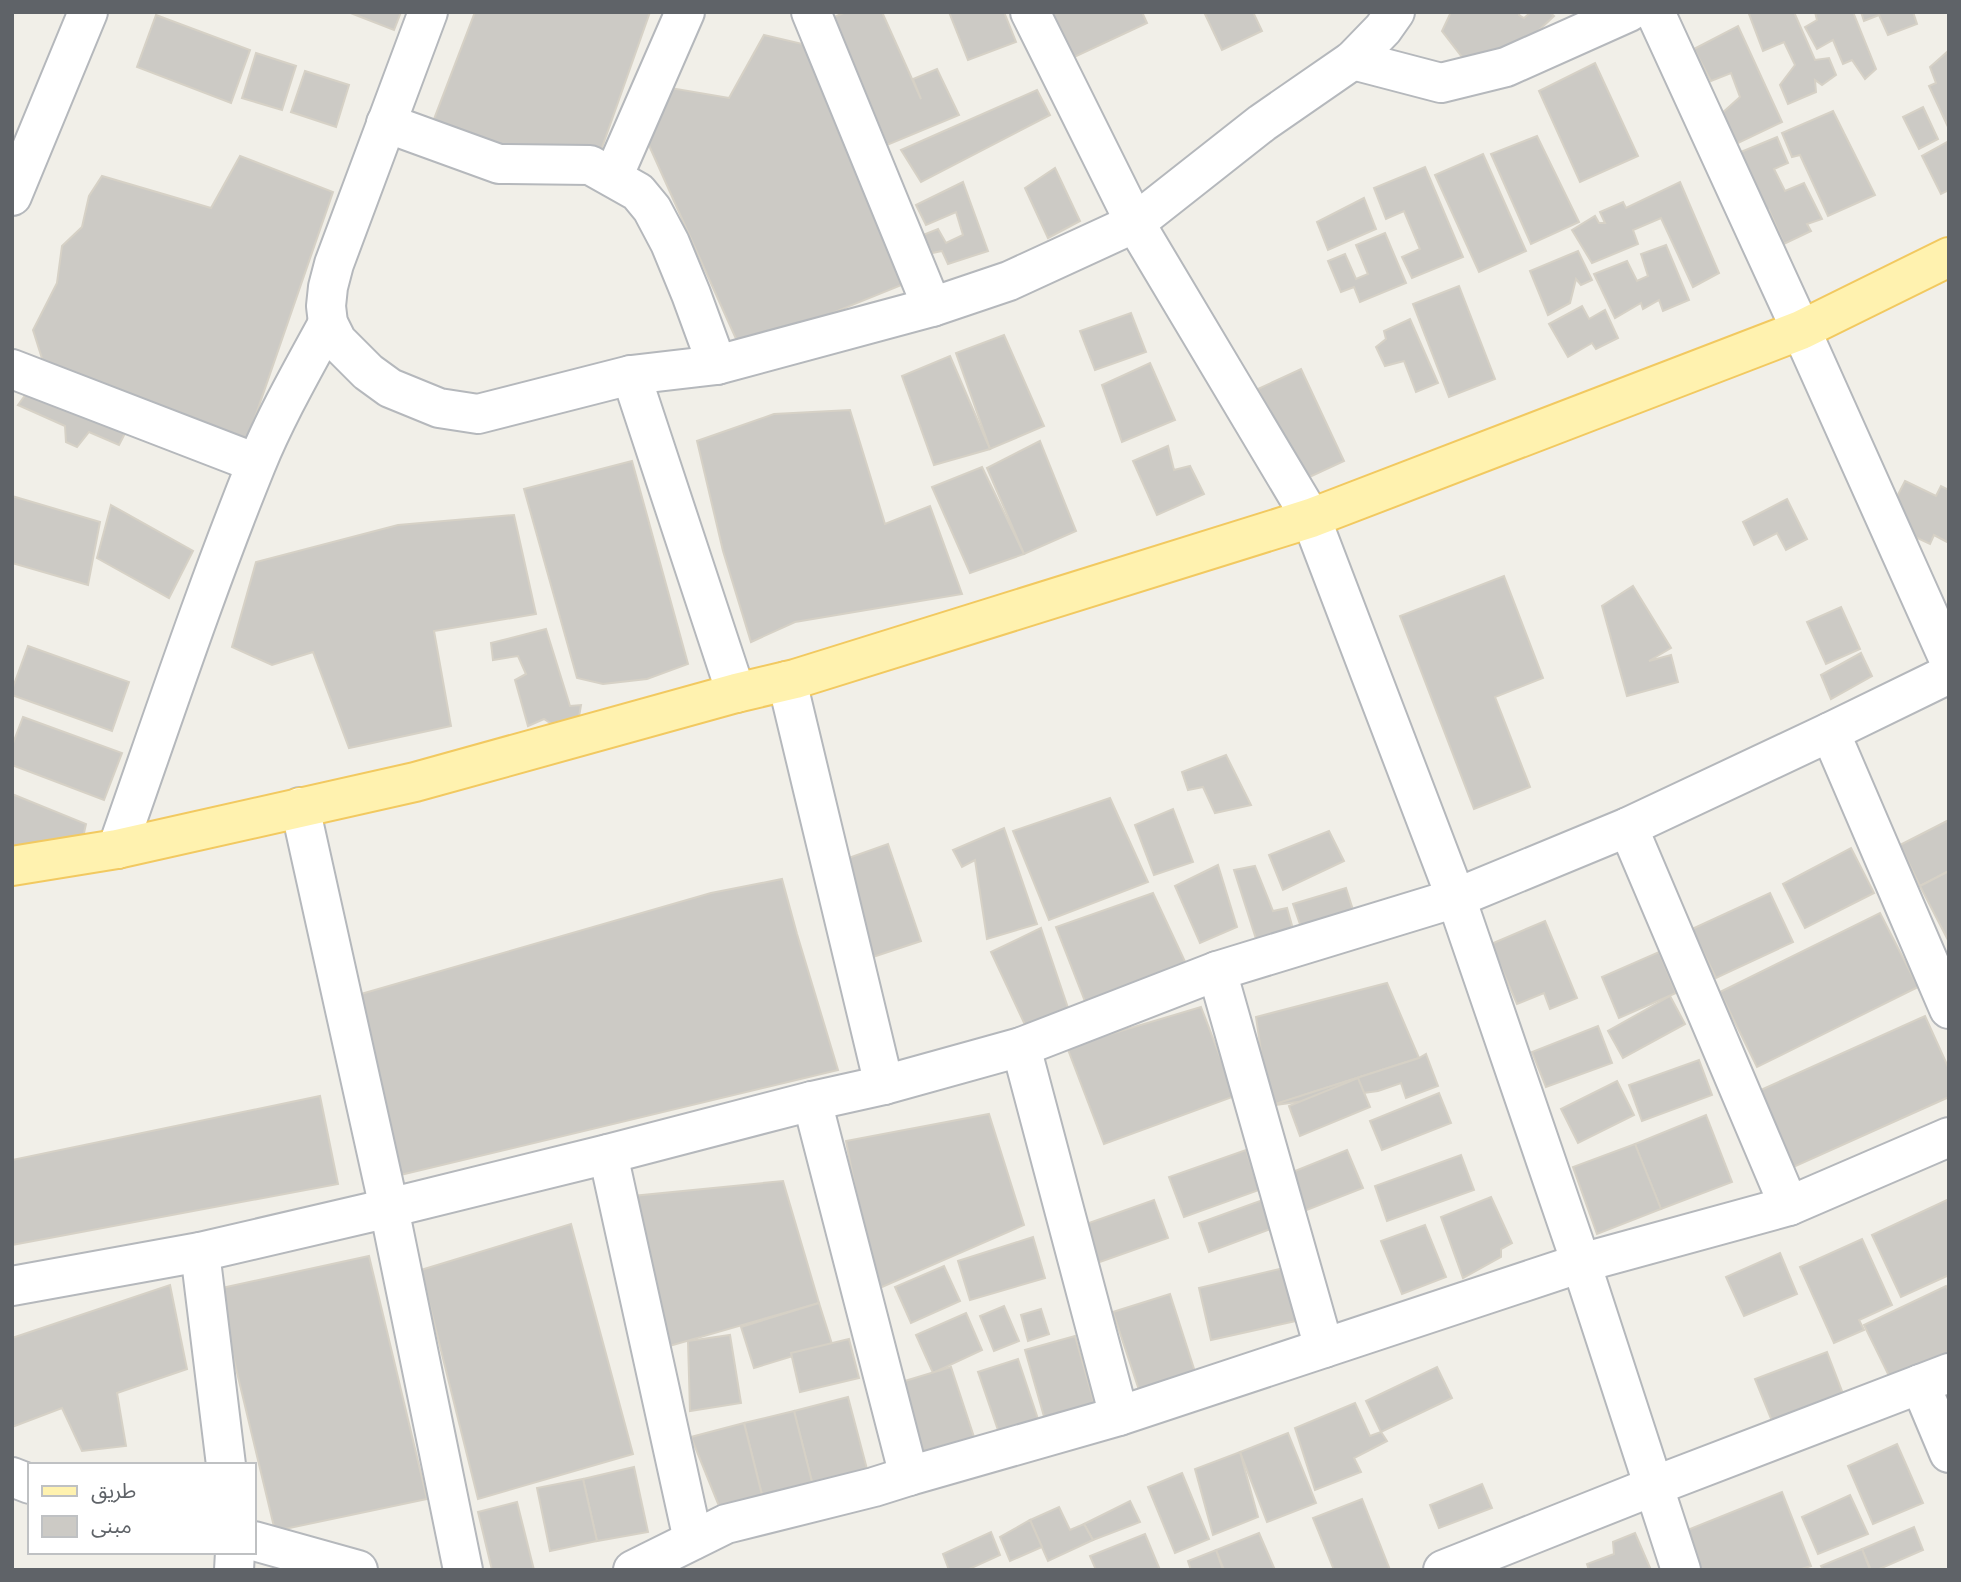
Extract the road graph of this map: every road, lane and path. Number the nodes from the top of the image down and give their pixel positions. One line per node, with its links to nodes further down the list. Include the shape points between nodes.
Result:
1 (88, 12): 12 (street)
2 (428, 12): 10 (street)
3 (684, 12): 11 (street)
4 (811, 12): 15 (street)
5 (1030, 12): 13 (street)
6 (1395, 12): 9 (street)
7 (1629, 12): 9 (street, via 1506,67 1441,83)
8 (1654, 12): 17 (street)
9 (1353, 60): 13 (street, via 1262,123)
10 (386, 123): 11 (street, via 499,164 590,165); 16 (street, via 334,264 326,306)
11 (613, 177): 18 (street, via 638,192 652,209 670,243)
12 (12, 196)
13 (1135, 223): 15 (street, via 1009,281); 22 (street)
14 (1949, 257): 17 (main road)
15 (932, 307): 18 (street)
16 (328, 323): 20 (street, via 337,341 368,372 390,388 439,408 478,414); 21 (street)
17 (1801, 331): 22 (main road); 23 (street)
18 (717, 365): 20 (street)
19 (12, 369): 21 (street)
20 (631, 375): 26 (street)
21 (257, 463): 30 (street)
22 (1311, 518): 25 (main road); 32 (street)
23 (1949, 660)
24 (1949, 674): 27 (street)
25 (788, 681): 26 (main road); 36 (street)
26 (736, 693): 28 (main road, via 415,782)
27 (1830, 732): 29 (street); 34 (street)
28 (300, 807): 30 (main road); 41 (street)
29 (1628, 827): 32 (street); 40 (street)
30 (117, 849): 31 (main road)
31 (12, 866)
32 (1456, 898): 33 (street); 43 (street)
33 (1217, 971): 35 (street); 45 (street)
34 (1949, 1009)
35 (1021, 1047): 36 (street); 47 (street)
36 (884, 1085): 37 (street)
37 (812, 1101): 39 (street); 50 (street)
38 (1949, 1137): 40 (street)
39 (608, 1154): 41 (street); 52 (street)
40 (1789, 1206): 43 (street)
41 (389, 1208): 42 (street); 55 (street)
42 (200, 1252): 44 (street); 49 (street)
43 (1581, 1263): 45 (street); 51 (street)
44 (12, 1286)
45 (1324, 1348): 47 (street)
46 (1934, 1379): 48 (street); 51 (street)
47 (1119, 1416): 50 (street)
48 (1949, 1453)
49 (226, 1463)
50 (909, 1476): 52 (street, via 726,1524)
51 (1654, 1486): 57 (street); 58 (street)
52 (692, 1541): 56 (street)
53 (256, 1542): 54 (street)
54 (358, 1570)
55 (463, 1570)
56 (632, 1570)
57 (1443, 1570)
58 (1681, 1570)

